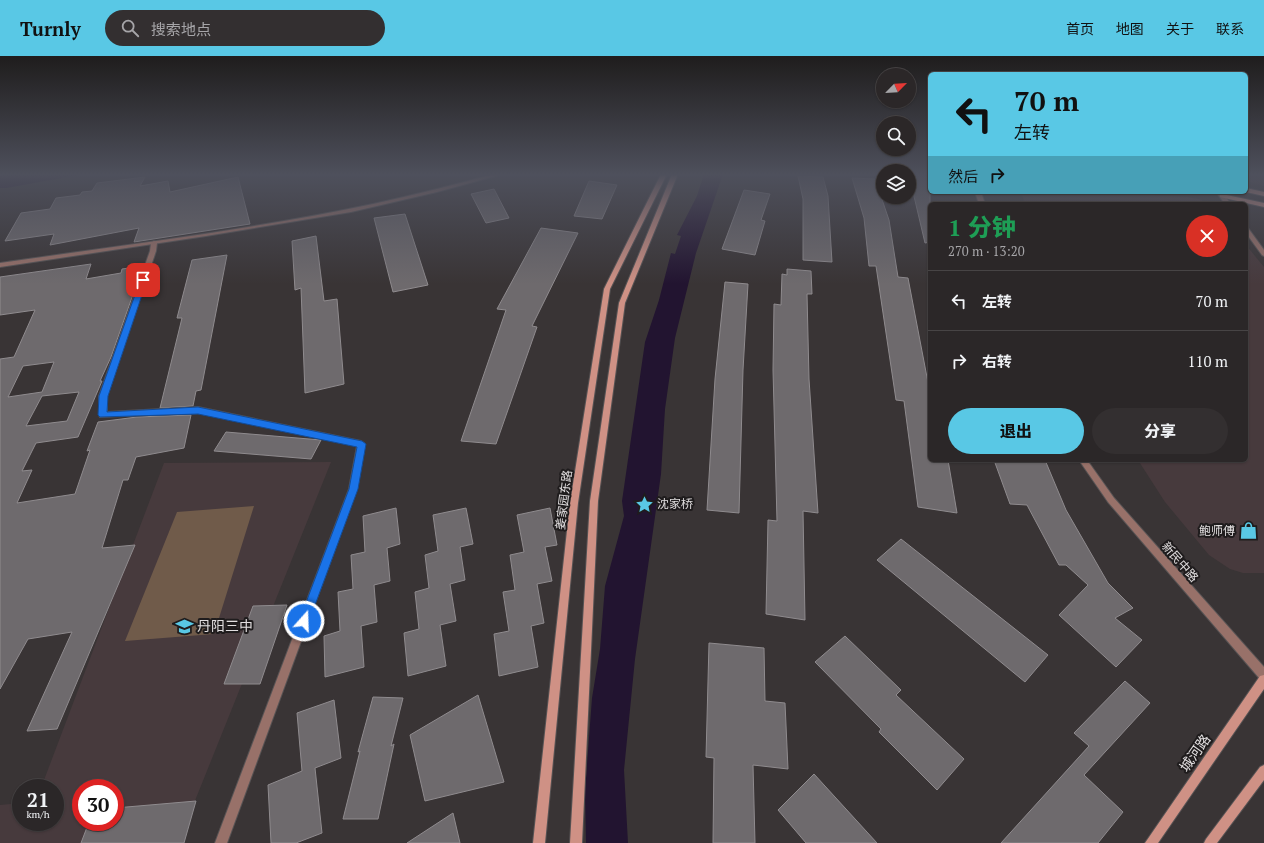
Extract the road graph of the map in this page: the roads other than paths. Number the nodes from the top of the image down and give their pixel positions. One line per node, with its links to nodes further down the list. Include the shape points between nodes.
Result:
1 (346, 211): 5 (street)
2 (646, 211): 13 (main road, 姜家园东路, via 607,289 574,503)
3 (660, 211): 14 (main road, via 622,303 594,502)
4 (1248, 232): 6 (street)
5 (154, 243): 7 (street); 12 (street, via 103,396 103,415 198,410 362,444 353,489)
6 (1264, 254)
7 (0, 265)
8 (1084, 462): 9 (street, 新民中路, via 1111,500)
9 (1264, 675)
10 (1264, 680): 15 (main road, 城河路)
11 (1264, 771): 16 (main road)
12 (221, 843)
13 (539, 843)
14 (576, 843)
15 (1151, 843)
16 (1210, 843)

